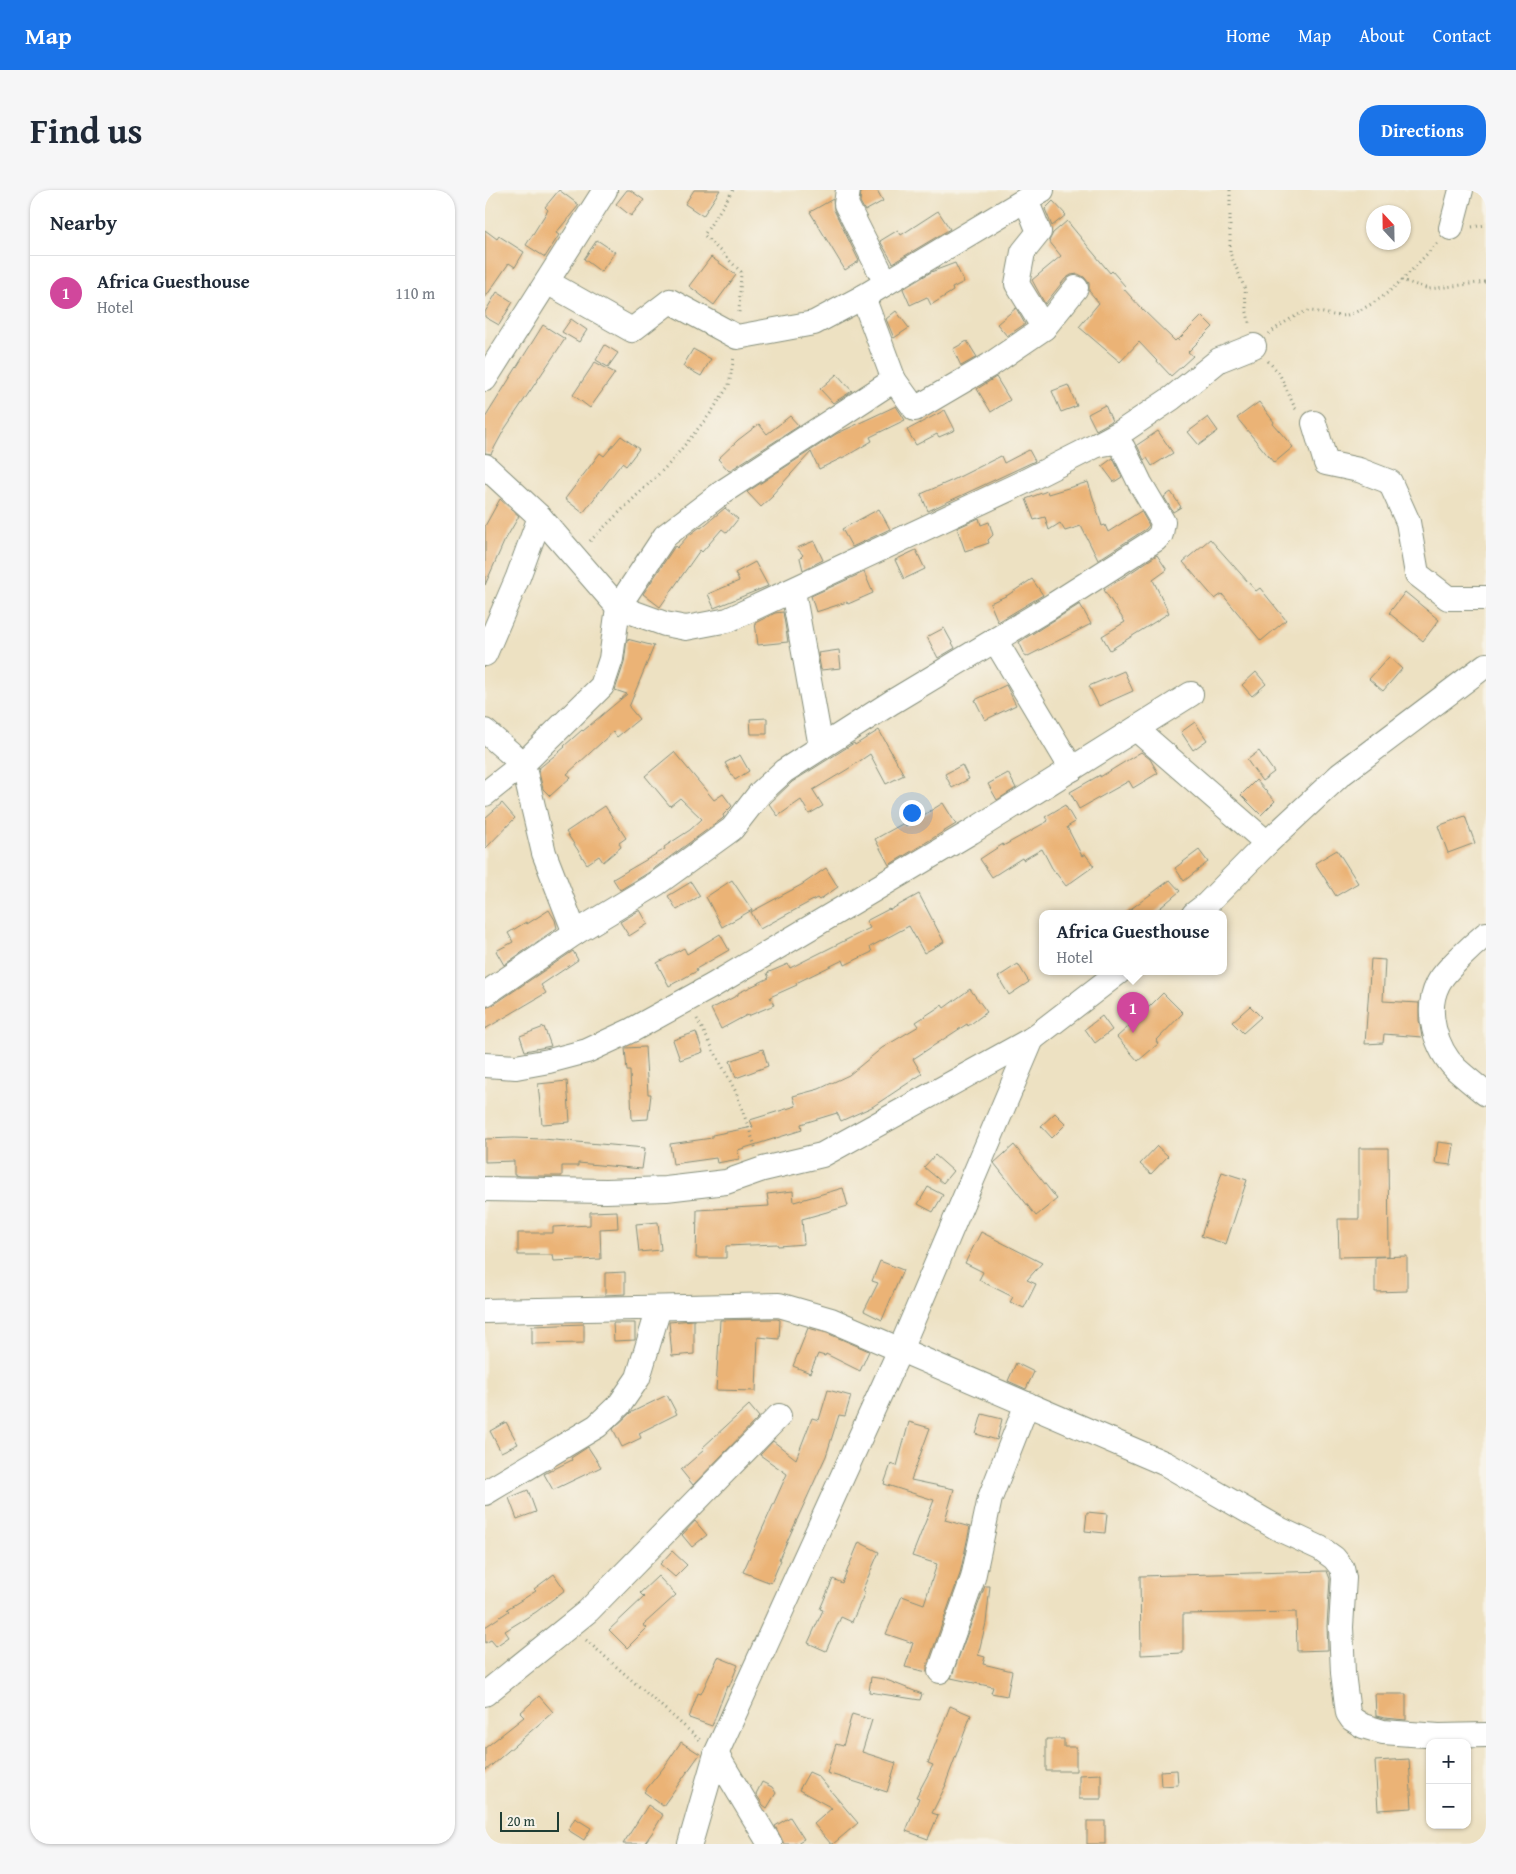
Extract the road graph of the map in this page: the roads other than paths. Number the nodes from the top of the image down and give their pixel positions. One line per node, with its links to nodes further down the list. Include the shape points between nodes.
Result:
1 (605, 190): 6 (street)
2 (848, 190): 7 (street, via 846,204)
3 (1461, 190): 5 (street)
4 (1034, 195): 7 (street); 10 (street, via 1039,232 1023,252 1017,284)
5 (1451, 228)
6 (547, 282): 9 (street, via 632,330 670,301 737,337 815,323); 12 (street)
7 (886, 283): 9 (street)
8 (1076, 288): 10 (street)
9 (863, 297): 13 (street)
10 (1044, 328): 13 (street, via 991,365 915,409)
11 (1254, 346): 15 (street, via 1219,360 1172,398 1123,431)
12 (485, 379)
13 (894, 380): 20 (street, via 723,490 665,536)
14 (1314, 423): 19 (street, via 1326,463 1359,470 1390,482 1408,522 1417,574 1448,598)
15 (1097, 444): 18 (street); 21 (street, via 1115,442 1123,448 1163,522 1161,534)
16 (485, 466): 17 (street)
17 (540, 517): 20 (street); 22 (street)
18 (793, 591): 20 (street, via 728,620 686,628); 27 (street)
19 (1486, 598)
20 (618, 607): 28 (street, via 611,659 602,686)
21 (995, 640): 27 (street); 29 (street)
22 (485, 654)
23 (1486, 666): 31 (street, via 1340,775)
24 (1191, 694): 25 (street)
25 (1135, 729): 29 (street); 31 (street)
26 (485, 731): 28 (street)
27 (821, 747): 33 (street, via 784,771 760,792 732,829 656,884)
28 (523, 764): 30 (street); 33 (street, via 544,853)
29 (1072, 769): 38 (street, via 971,832 632,1030 587,1051 549,1061 516,1066)
30 (485, 794)
31 (1267, 843): 32 (street)
32 (1199, 910)
33 (575, 933): 36 (street)
34 (1486, 934): 39 (street, via 1438,983 1432,1011 1435,1034 1443,1051 1455,1068)
35 (1115, 975): 37 (street)
36 (485, 994)
37 (1032, 1039): 40 (street, via 822,1155 726,1182 606,1191); 43 (street)
38 (485, 1065)
39 (1486, 1094)
40 (485, 1189)
41 (659, 1308): 42 (street); 43 (street, via 779,1305 831,1320); 46 (street, via 638,1378 620,1404 597,1426)
42 (485, 1311)
43 (900, 1350): 44 (street); 50 (street)
44 (1027, 1404): 47 (street, via 990,1498 973,1578); 49 (street, via 1166,1464 1334,1558 1342,1568 1344,1578 1343,1664 1348,1713 1352,1719 1383,1732 1439,1736)
45 (779, 1416): 48 (street, via 588,1612)
46 (485, 1493)
47 (940, 1671)
48 (485, 1694)
49 (1486, 1734)
50 (716, 1754): 51 (street); 52 (street)
51 (690, 1844)
52 (770, 1844)

